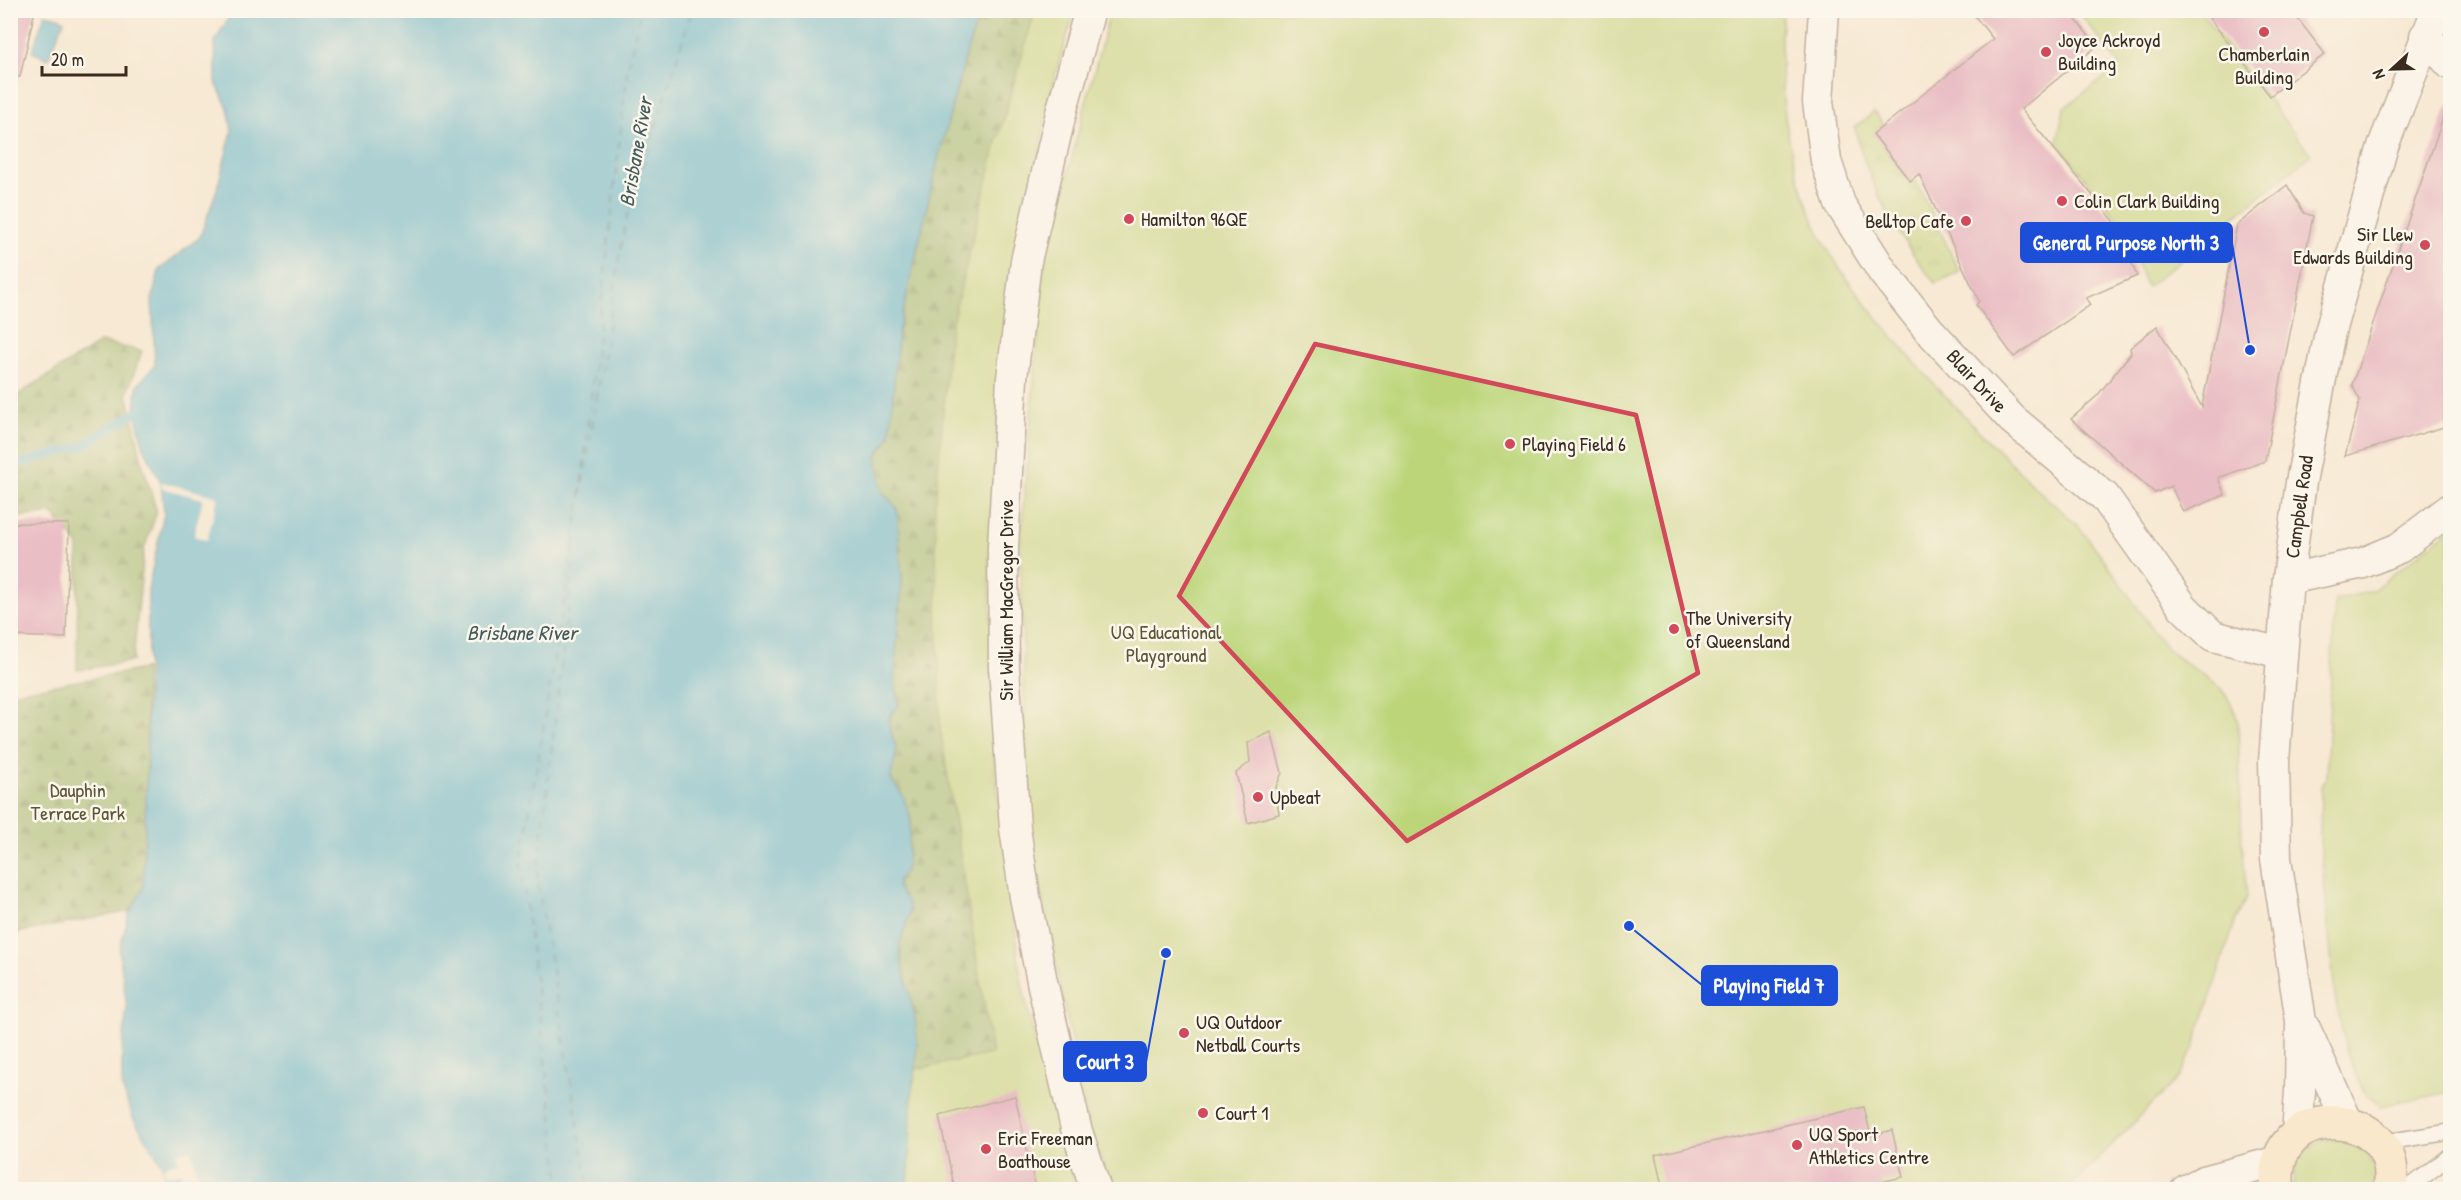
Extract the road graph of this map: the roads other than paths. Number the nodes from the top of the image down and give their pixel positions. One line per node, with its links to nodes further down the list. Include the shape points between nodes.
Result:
1 (1090, 10): 14 (street, Sir William MacGregor Drive, via 1026,261 1012,378 1003,547 1004,667 1015,828 1046,996 1076,1128)
2 (1824, 10): 7 (street, Blair Drive, via 1818,102 1826,161 1840,204 1883,272 1929,330 2012,419 2105,497 2183,607 2213,636)
3 (2431, 23): 4 (street); 6 (street, Campbell Road, via 2383,146 2330,332 2301,482)
4 (2451, 64)
5 (2451, 509): 6 (street, via 2399,549 2363,563)
6 (2288, 579): 7 (street, Campbell Road)
7 (2282, 653): 8 (street, Campbell Road, via 2274,761 2276,859)
8 (2301, 1021): 9 (street, Campbell Road); 13 (street, Campbell Road, via 2300,1091)
9 (2348, 1123): 11 (street, via 2365,1130); 13 (street, via 2330,1121 2313,1125)
10 (2451, 1132): 11 (lane)
11 (2379, 1143): 16 (street, via 2389,1160)
12 (2451, 1156): 17 (lane)
13 (2285, 1162): 15 (street, via 2204,1181)
14 (1096, 1190)
15 (2186, 1190)
16 (2390, 1190)
17 (2406, 1190)

